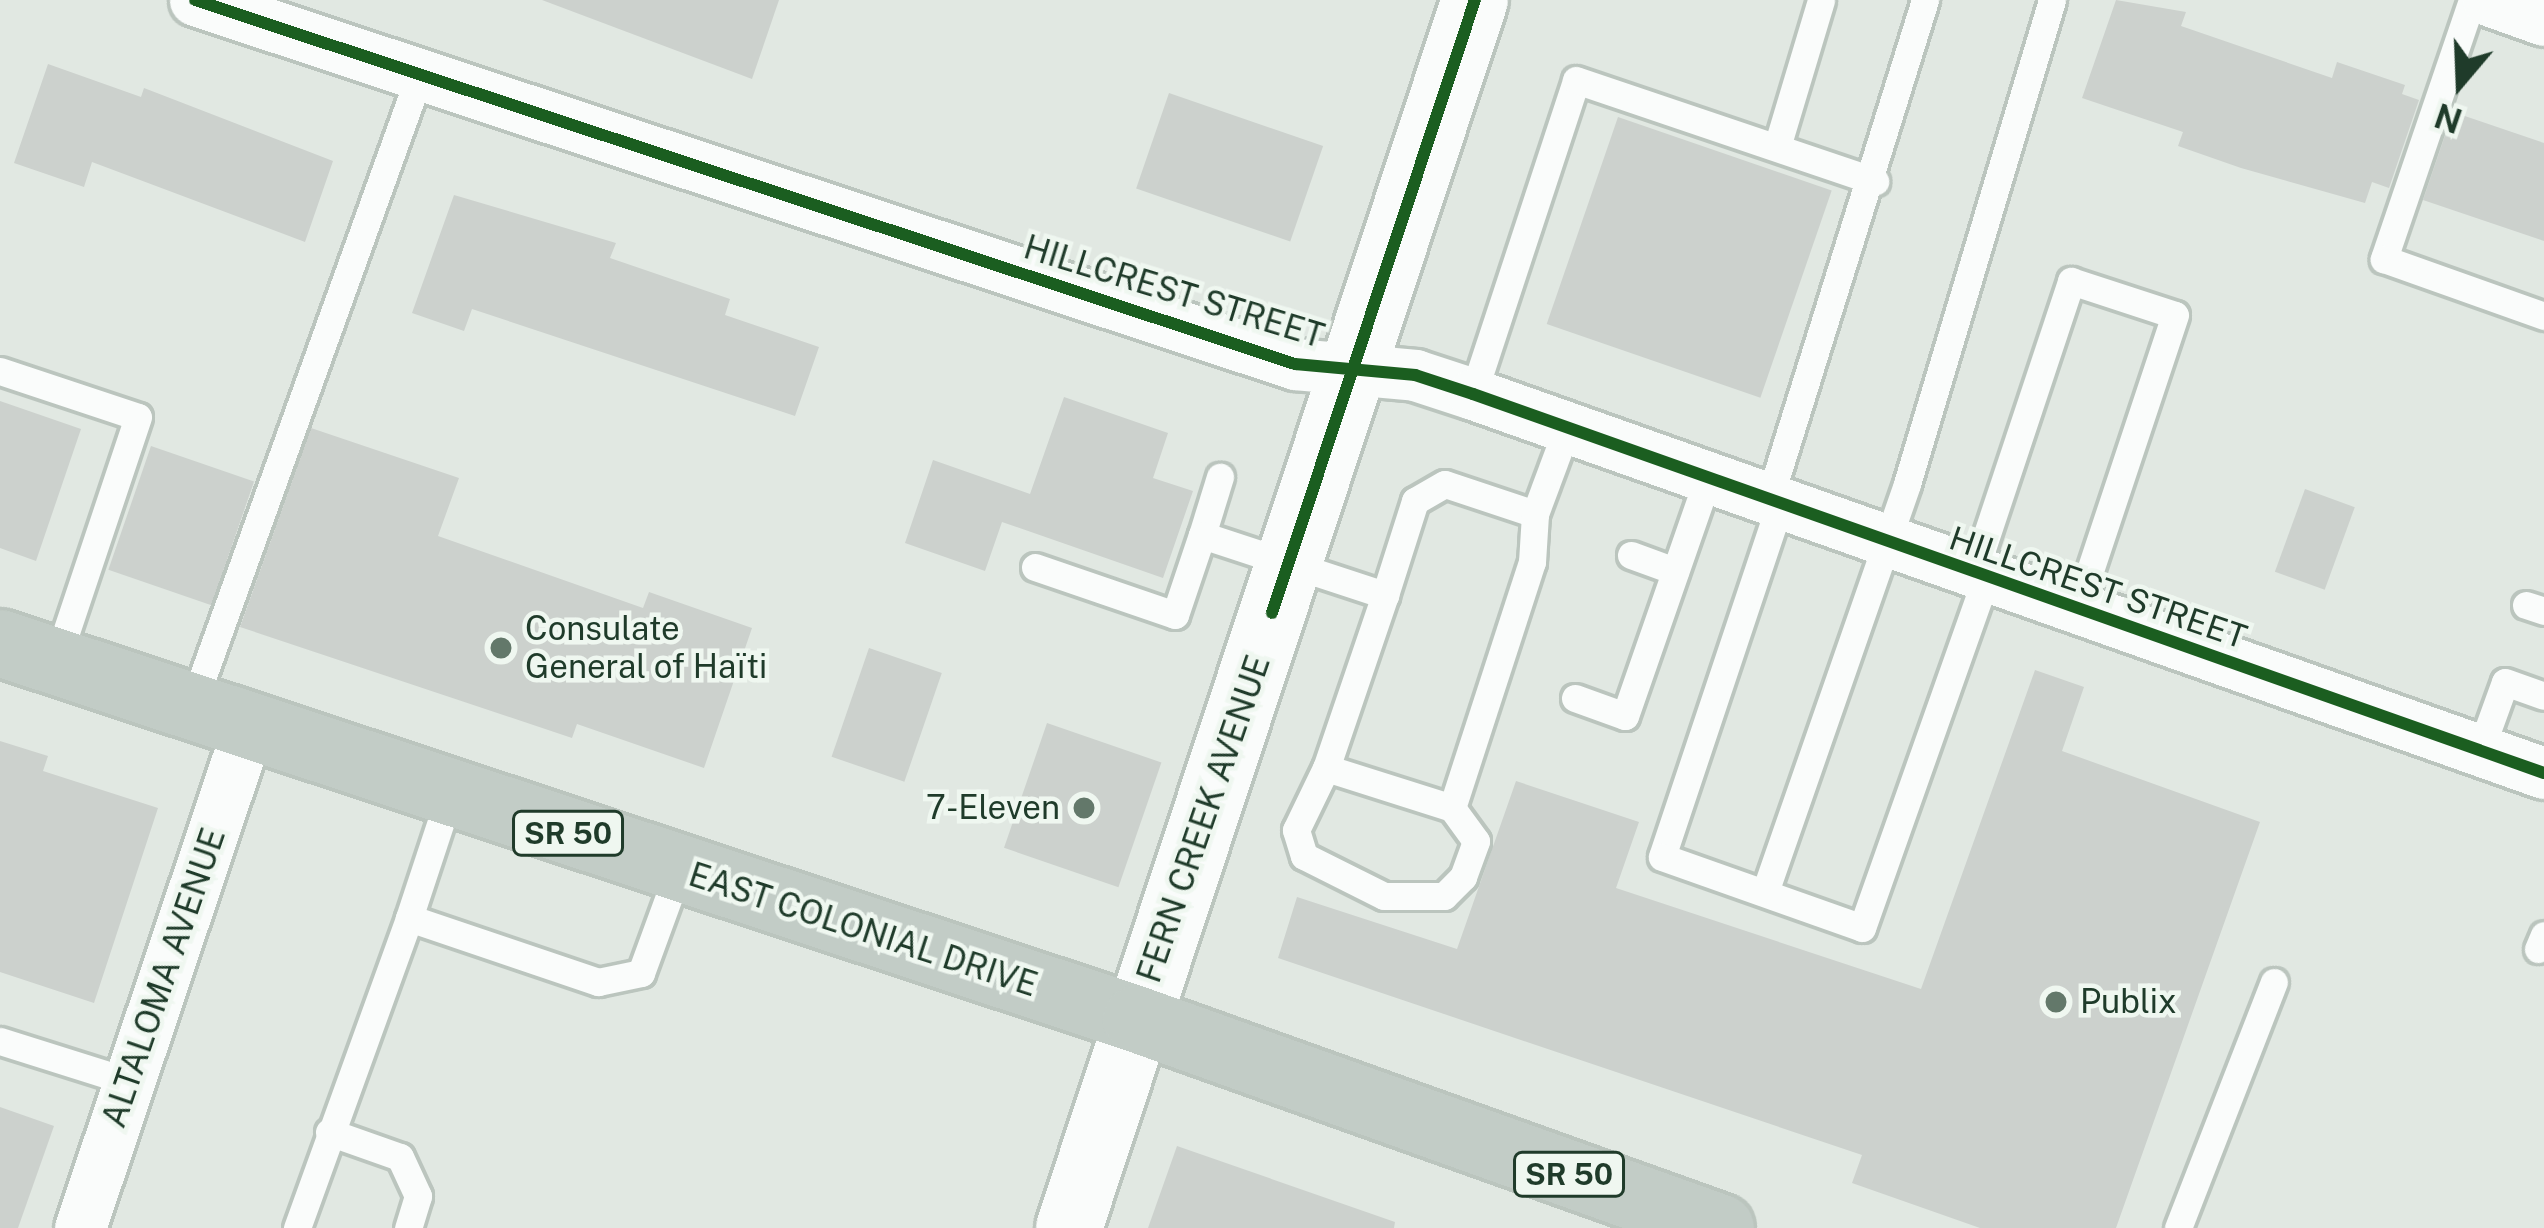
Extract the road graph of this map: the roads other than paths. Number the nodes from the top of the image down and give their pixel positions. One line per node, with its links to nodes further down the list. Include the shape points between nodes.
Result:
1 (195, 0): 9 (street, HILLCREST STREET)
2 (1474, 0): 13 (street, FERN CREEK AVENUE)
3 (1821, 0): 10 (lane)
4 (1924, 0): 11 (lane)
5 (2052, 0): 22 (lane)
6 (2472, 0): 12 (lane, via 2384,259)
7 (2488, 0): 8 (street)
8 (2544, 20)
9 (420, 74): 13 (street, HILLCREST STREET, via 1295,364); 33 (lane)
10 (1777, 147): 11 (lane); 15 (lane, via 1576,80)
11 (1875, 181): 19 (lane)
12 (2544, 316)
13 (1356, 370): 15 (street, HILLCREST STREET); 24 (street, FERN CREEK AVENUE)
14 (0, 371): 30 (lane, via 138,417)
15 (1473, 394): 16 (street, HILLCREST STREET)
16 (1568, 428): 18 (street, HILLCREST STREET); 20 (lane)
17 (1220, 477): 21 (lane)
18 (1708, 478): 19 (street, HILLCREST STREET); 26 (lane)
19 (1775, 502): 22 (street, HILLCREST STREET); 40 (lane, via 1662,856)
20 (1535, 514): 28 (lane, via 1445,484 1430,489 1415,501); 38 (lane, via 1532,562)
21 (1202, 535): 24 (lane); 25 (lane, via 1175,615)
22 (1882, 540): 27 (street, HILLCREST STREET); 40 (lane)
23 (1631, 556): 26 (lane)
24 (1290, 563): 28 (lane); 43 (street, FERN CREEK AVENUE)
25 (1035, 568)
26 (1676, 571): 32 (lane, via 1625,716)
27 (1980, 574): 29 (street, HILLCREST STREET); 29 (lane, via 2072,281 2175,315); 40 (lane, via 1862,928)
28 (1385, 595): 35 (lane)
29 (2077, 609): 34 (street, HILLCREST STREET)
30 (28, 652): 33 (highway, EAST COLONIAL DRIVE / SR 50)
31 (2544, 696): 34 (lane, via 2505,682)
32 (1575, 698)
33 (220, 718): 37 (highway, EAST COLONIAL DRIVE / SR 50); 45 (street, ALTALOMA AVENUE)
34 (2480, 751): 36 (street, HILLCREST STREET)
35 (1326, 768): 38 (lane); 38 (lane, via 1296,830 1304,856 1384,896 1444,896 1463,878 1476,841)
36 (2544, 773)
37 (450, 794): 39 (highway, EAST COLONIAL DRIVE / SR 50); 41 (lane)
38 (1452, 808)
39 (679, 869): 41 (lane, via 641,973 598,982); 43 (highway, EAST COLONIAL DRIVE / SR 50)
40 (1766, 892)
41 (409, 918): 46 (lane)
42 (2274, 982): 52 (lane)
43 (1136, 1019): 50 (street, FERN CREEK AVENUE); 51 (highway, EAST COLONIAL DRIVE / SR 50)
44 (0, 1041): 45 (lane)
45 (130, 1082): 47 (street, ALTALOMA AVENUE)
46 (329, 1132): 48 (lane); 49 (lane, via 400,1157 418,1196)
47 (80, 1228)
48 (297, 1228)
49 (408, 1228)
50 (1069, 1228)
51 (1721, 1228)
52 (2178, 1228)

